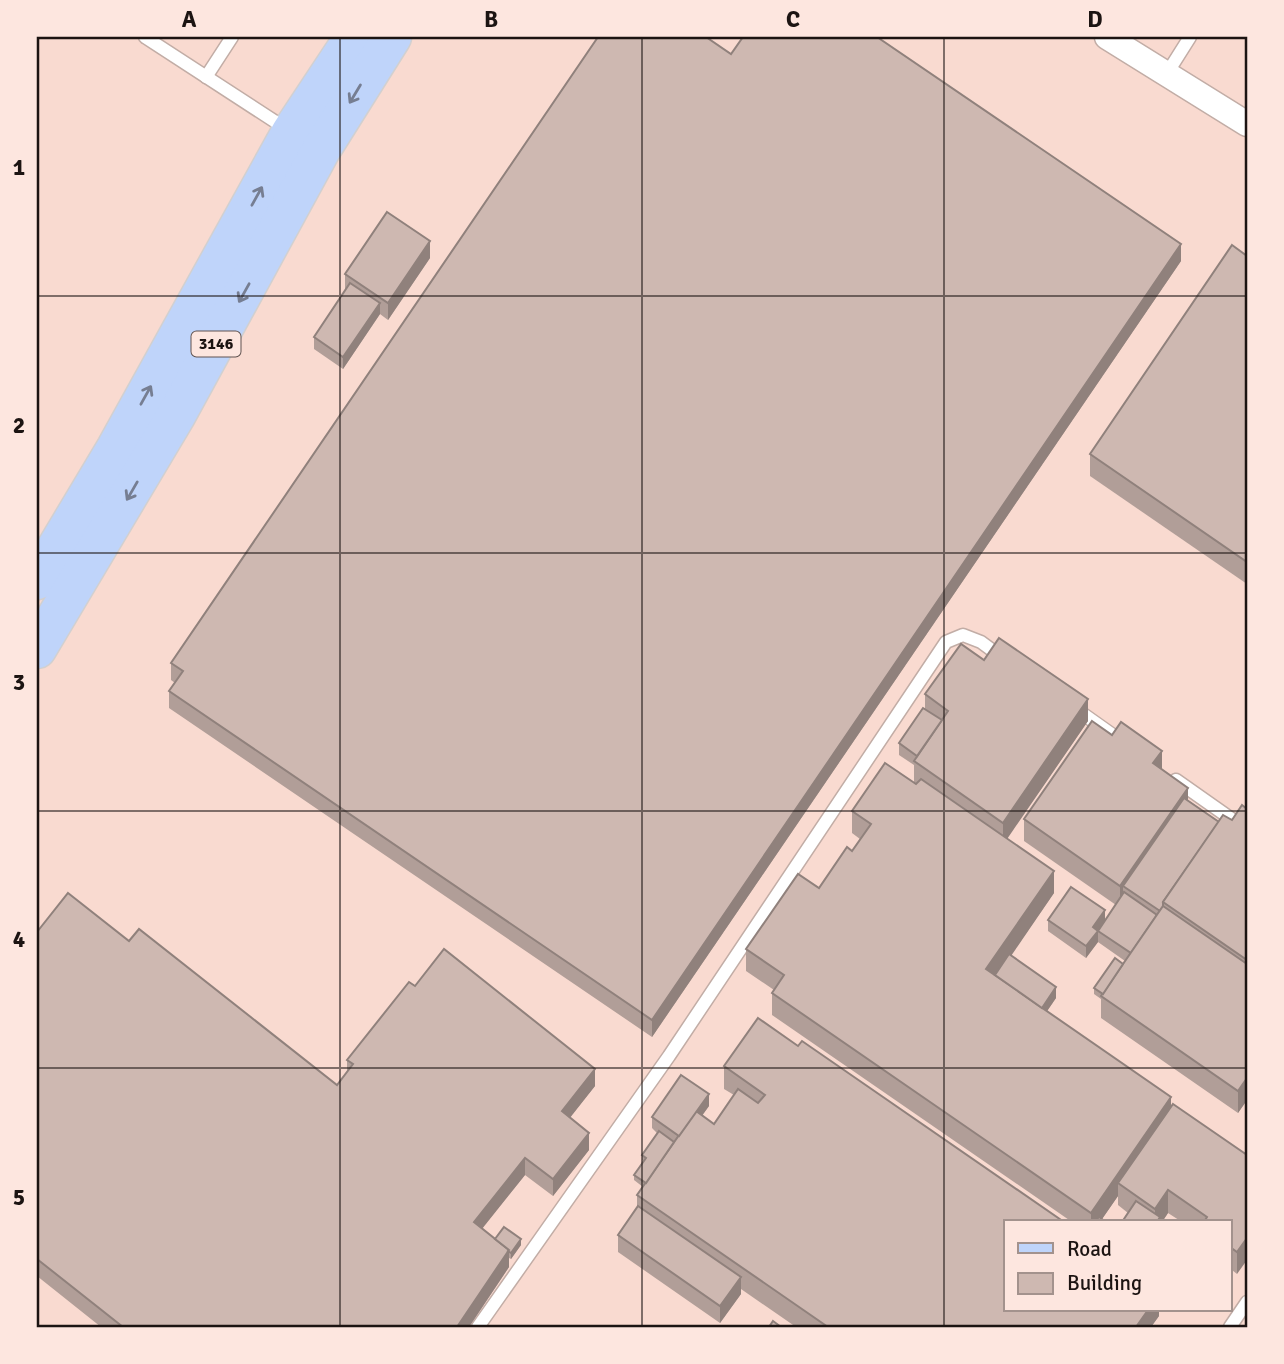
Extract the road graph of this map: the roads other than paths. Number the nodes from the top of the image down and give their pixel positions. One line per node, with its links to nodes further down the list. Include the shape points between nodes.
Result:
1 (145, 37): 8 (lane)
2 (232, 37): 8 (lane)
3 (354, 37): 10 (main road, 3146)
4 (392, 37): 12 (main road, 3146, one-way to 12, via 321,150 177,414)
5 (1107, 37): 7 (street)
6 (1190, 37): 7 (lane)
7 (1166, 75): 9 (street)
8 (206, 77): 10 (lane)
9 (1247, 124)
10 (291, 132): 11 (main road, 3146, one-way to 10, via 116,448)
11 (37, 580)
12 (37, 649)
13 (1014, 666): 19 (lane, via 963,635 946,642 669,1056)
14 (1070, 705): 15 (lane)
15 (1136, 752)
16 (1170, 775): 17 (lane)
17 (1247, 830)
18 (1247, 1303): 20 (lane)
19 (478, 1327)
20 (1230, 1327)

